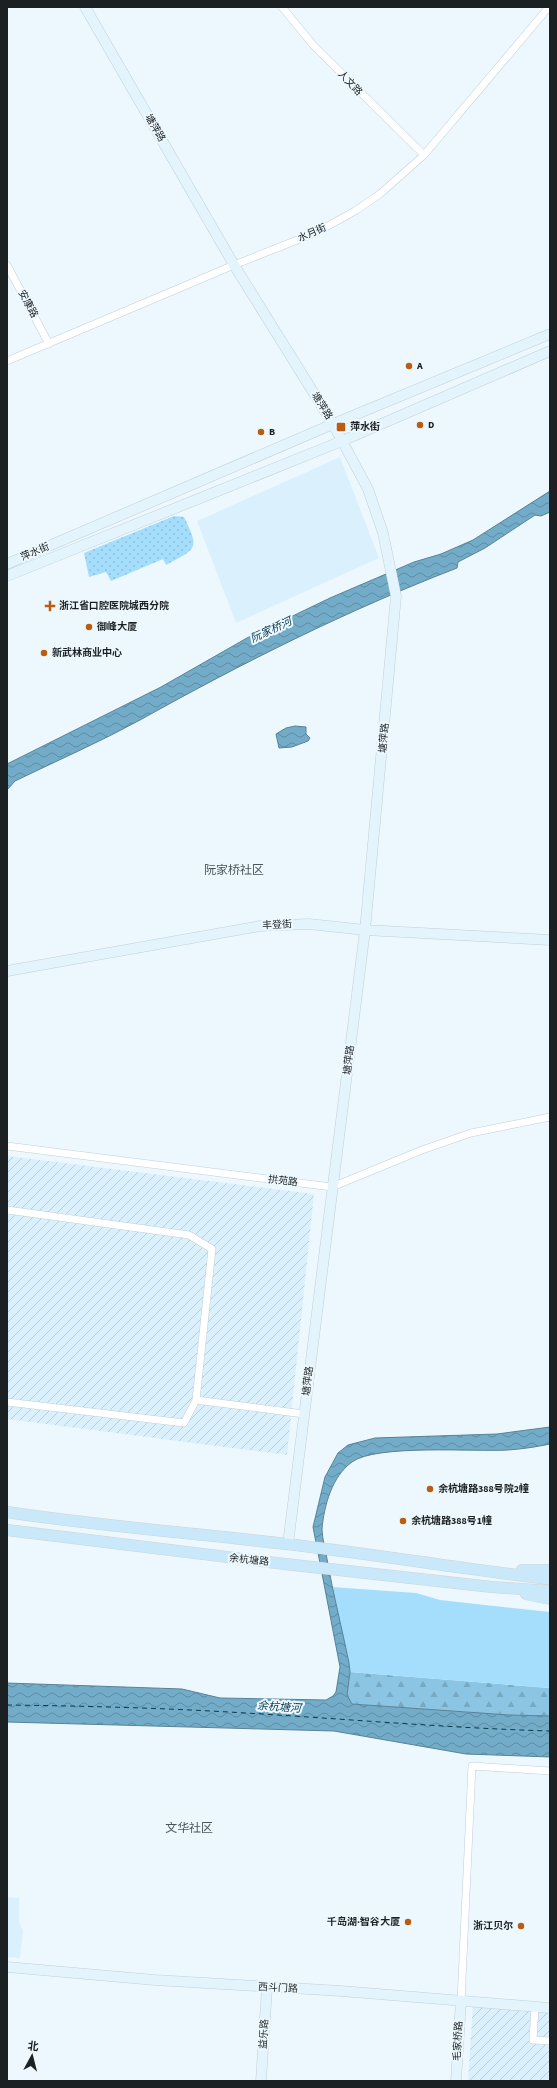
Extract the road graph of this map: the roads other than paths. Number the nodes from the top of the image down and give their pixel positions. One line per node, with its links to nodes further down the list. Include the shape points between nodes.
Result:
1 (85, 7): 6 (street, 塘萍路)
2 (282, 7): 4 (street, 人文路, via 319,52)
3 (549, 7): 4 (street, 水月街)
4 (424, 155): 6 (street, 水月街, via 380,194 355,211 315,233)
5 (7, 265): 8 (street, 安康路)
6 (234, 265): 8 (street, 水月街); 11 (street, 塘萍路)
7 (550, 334): 11 (street, 萍水街)
8 (49, 344): 10 (street, 水月街)
9 (550, 351): 12 (street, 萍水街)
10 (7, 361)
11 (334, 424): 12 (street, 塘萍路); 13 (street, 萍水街)
12 (342, 440): 14 (street, 萍水街); 15 (street, 塘萍路, via 368,489 383,533 396,596)
13 (7, 564)
14 (7, 576)
15 (366, 930): 16 (street, 丰登街); 17 (street, 丰登街, via 309,924 260,926); 20 (street, 塘萍路)
16 (550, 940)
17 (7, 971)
18 (550, 1117): 20 (street, 拱苑路, via 471,1133)
19 (7, 1146): 20 (street, 拱苑路)
20 (332, 1186): 24 (street, 塘萍路)
21 (7, 1210): 22 (street, via 189,1235 212,1249)
22 (196, 1400): 23 (street, via 184,1423); 24 (street)
23 (7, 1402)
24 (304, 1414): 27 (street, 塘萍路)
25 (10, 1513): 27 (main road, 余杭塘路)
26 (7, 1530): 31 (main road, 余杭塘路)
27 (288, 1544): 28 (main road, 余杭塘路)
28 (469, 1570): 29 (main road, 余杭塘路); 30 (main road, 余杭塘路)
29 (550, 1570)
30 (550, 1579)
31 (492, 1587): 32 (main road, 余杭塘路); 33 (main road, 余杭塘路)
32 (550, 1591)
33 (550, 1599)
34 (550, 1771): 37 (street, via 472,1766)
35 (7, 1967): 36 (street, 西斗门路)
36 (267, 1988): 37 (street, 西斗门路); 41 (street, 益乐路)
37 (461, 2001): 38 (street, 西斗门路); 42 (street, 毛家桥路)
38 (535, 2007): 39 (street, 西斗门路); 40 (street, via 532,2040)
39 (550, 2008)
40 (550, 2041)
41 (261, 2081)
42 (456, 2081)

